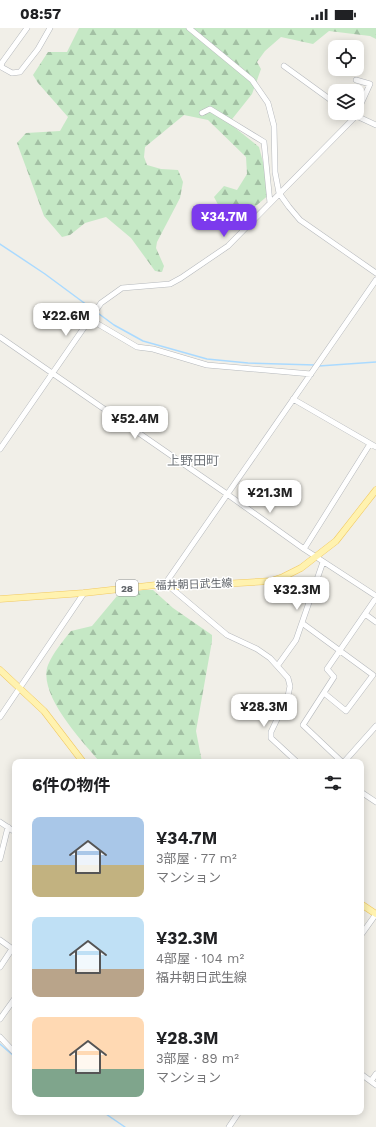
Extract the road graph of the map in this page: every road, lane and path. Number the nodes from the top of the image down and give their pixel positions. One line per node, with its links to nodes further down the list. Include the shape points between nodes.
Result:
1 (27, 28): 4 (street)
2 (50, 28): 4 (street, via 20,72 12,73 1,67)
3 (188, 28): 13 (street, via 252,80 268,103 274,126 275,172)
4 (1, 64)
5 (284, 66): 7 (street)
6 (356, 80): 8 (street, via 370,84)
7 (328, 97)
8 (364, 97)
9 (202, 113): 14 (street, via 210,109 264,142)
10 (352, 120): 13 (street)
11 (363, 120): 12 (street)
12 (376, 125)
13 (279, 193): 14 (street); 15 (street, via 300,220)
14 (270, 203): 20 (street, via 228,246 181,278 159,286 122,288 101,303)
15 (376, 273)
16 (376, 280): 19 (street)
17 (98, 324): 19 (street, via 137,347 153,349 207,365)
18 (0, 337): 20 (street)
19 (312, 371): 21 (street)
20 (52, 373): 24 (street); 26 (street)
21 (294, 399): 22 (street); 26 (street)
22 (370, 444): 23 (street); 27 (street)
23 (376, 447)
24 (0, 449)
25 (376, 490): 28 (main road, 福井朝日武生線 / 28, via 336,541)
26 (228, 494): 27 (street); 30 (street)
27 (304, 549): 28 (street)
28 (316, 557): 29 (street); 30 (main road, 福井朝日武生線 / 28, via 301,568 271,580)
29 (323, 562): 32 (street); 36 (street)
30 (167, 585): 31 (main road, 福井朝日武生線 / 28); 38 (street, via 227,635 257,649)
31 (84, 593): 33 (main road, 福井朝日武生線 / 28); 40 (street)
32 (376, 597): 34 (street)
33 (0, 599)
34 (365, 614): 35 (street); 37 (street)
35 (376, 622)
36 (302, 623): 37 (street); 38 (street, via 296,640)
37 (340, 650): 41 (street, via 327,669 334,676); 41 (street, via 373,675 346,711)
38 (278, 664): 45 (street, via 288,678 290,686 271,732 271,738)
39 (0, 670): 40 (main road)
40 (20, 688): 42 (street); 44 (main road, via 44,711)
41 (324, 693): 46 (street, via 303,725)
42 (0, 717)
43 (375, 730): 47 (street)
44 (81, 759)
45 (293, 759)
46 (340, 759)
47 (346, 759)
48 (364, 794): 49 (street)
49 (376, 802)
50 (0, 822): 51 (street)
51 (8, 828): 52 (street); 53 (street)
52 (12, 830)
53 (0, 859)
54 (364, 906): 55 (main road)
55 (376, 914): 56 (street)
56 (364, 932)
57 (0, 940): 58 (street)
58 (12, 949)
59 (12, 952): 60 (street)
60 (0, 967)
61 (12, 1002): 62 (street)
62 (0, 1019)
63 (0, 1037): 64 (street)
64 (12, 1050)
65 (376, 1074): 67 (street)
66 (364, 1076): 67 (street)
67 (371, 1081): 68 (street)
68 (376, 1085)
69 (237, 1115): 70 (street)
70 (229, 1127)

